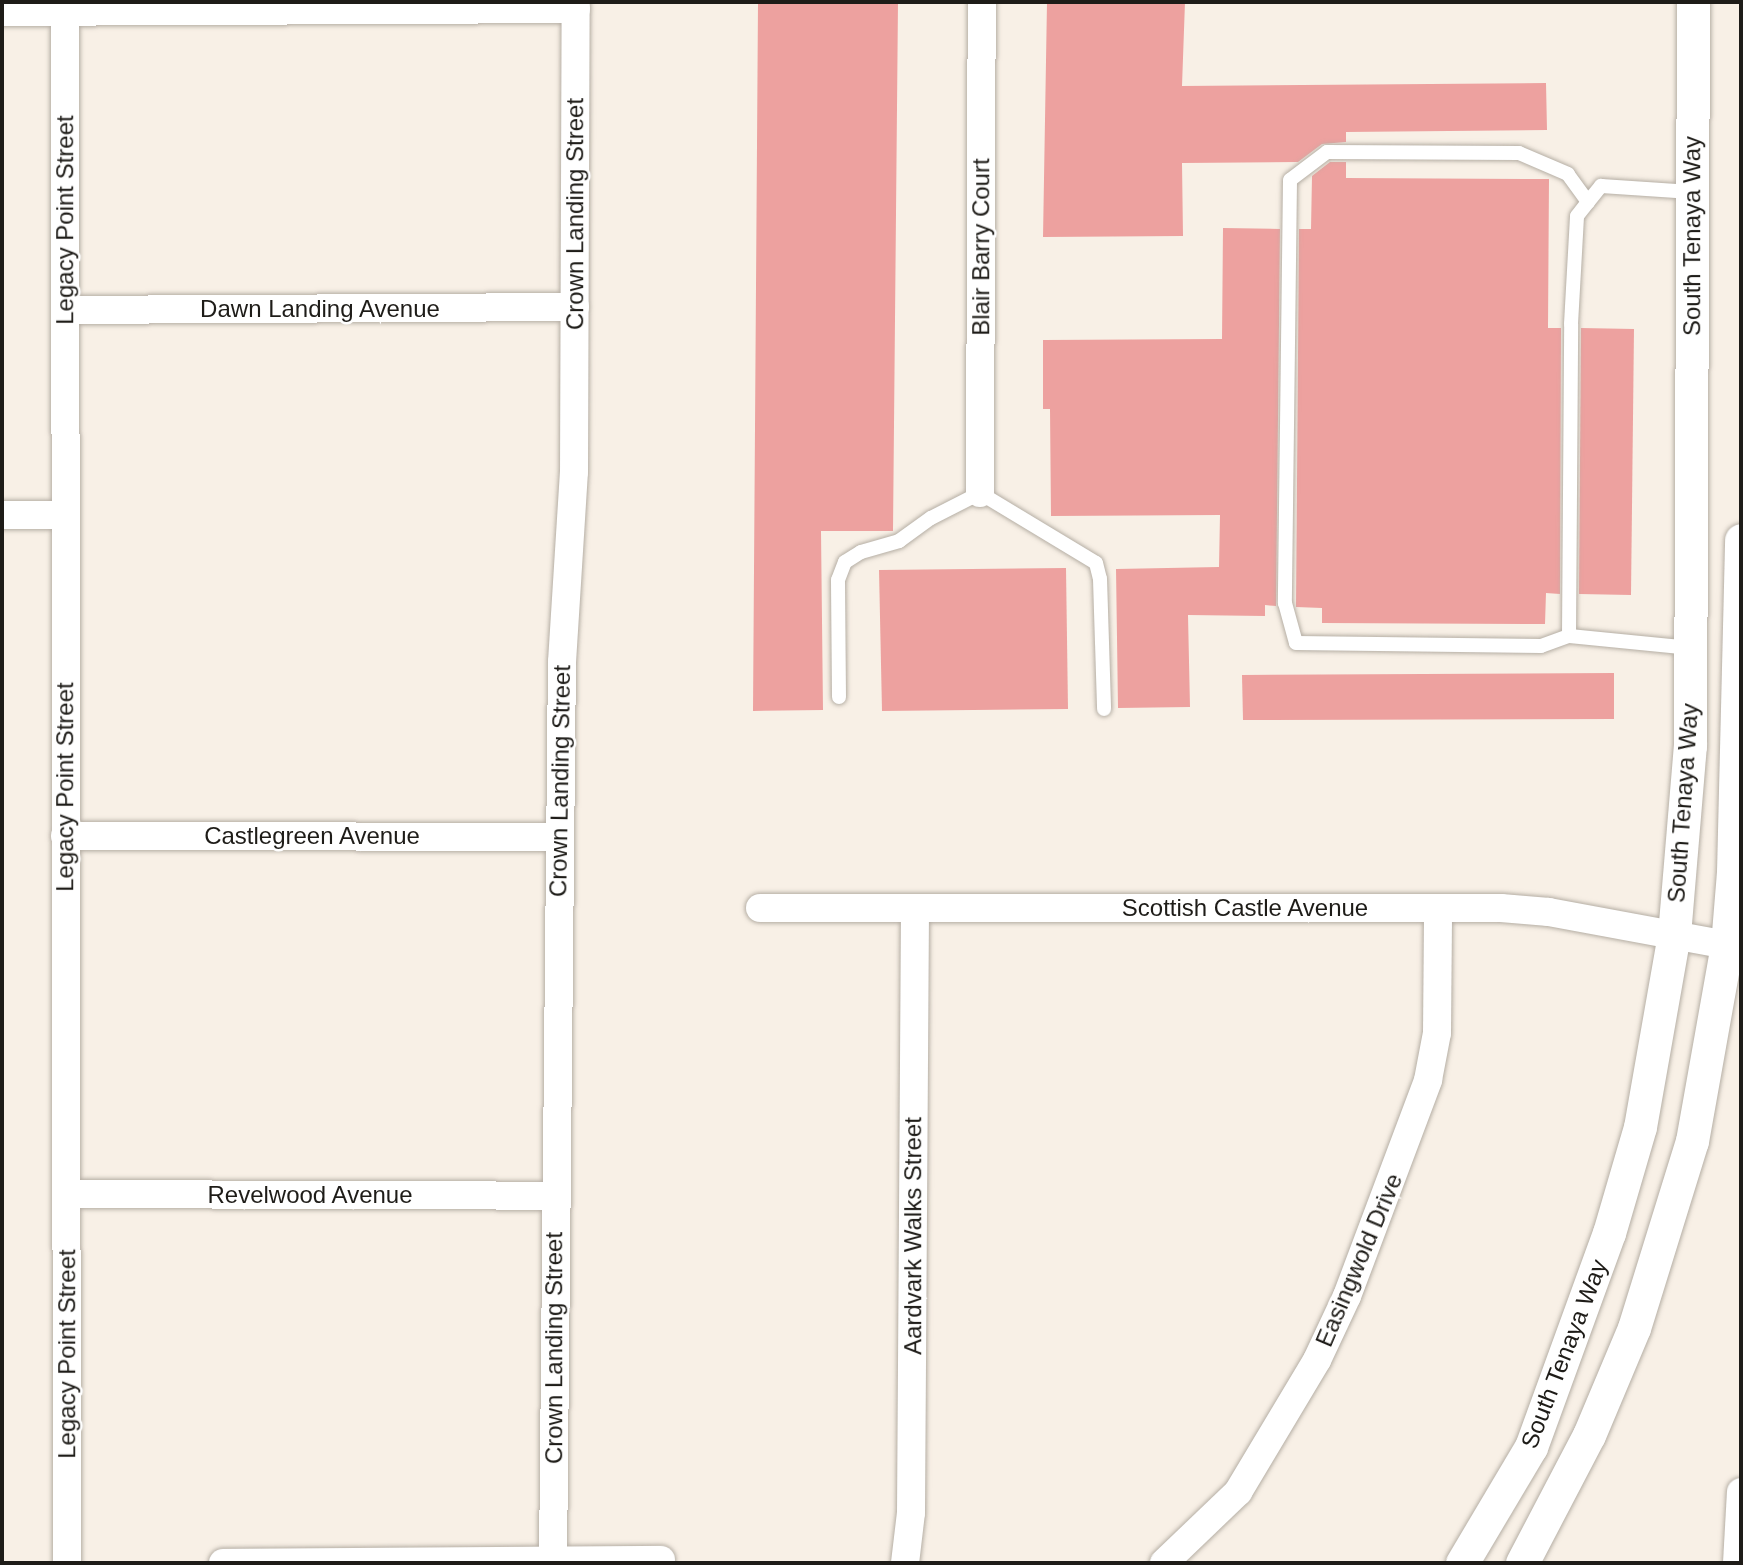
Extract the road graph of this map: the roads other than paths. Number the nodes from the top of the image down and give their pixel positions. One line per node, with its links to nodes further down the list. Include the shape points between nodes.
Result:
1 (982, 2): 10 (street, Blair Barry Court)
2 (1693, 2): 6 (street, South Tenaya Way)
3 (576, 5): 5 (street); 8 (street, Crown Landing Street)
4 (2, 12): 5 (street)
5 (65, 12): 9 (street, Legacy Point Street)
6 (1692, 192): 7 (lane, via 1601,186); 15 (street, South Tenaya Way)
7 (1588, 202): 14 (lane, via 1577,216 1571,324); 14 (lane, via 1568,174 1519,153 1327,152 1290,180 1285,603 1296,643 1541,646)
8 (575, 307): 9 (street, Dawn Landing Avenue); 19 (street, Crown Landing Street, via 574,472 562,662)
9 (65, 310): 12 (street, Legacy Point Street)
10 (980, 493): 16 (lane, via 899,541 845,562 838,580); 17 (lane, via 1096,563)
11 (2, 515): 12 (street)
12 (65, 515): 18 (street, Legacy Point Street)
13 (1741, 540): 24 (street, South Tenaya Way, via 1739,750)
14 (1569, 636): 15 (lane)
15 (1690, 648): 23 (street, South Tenaya Way, via 1689,759)
16 (839, 697)
17 (1104, 709)
18 (65, 836): 19 (street, Castlegreen Avenue); 25 (street, Legacy Point Street)
19 (559, 837): 26 (street, Crown Landing Street)
20 (760, 908): 21 (street, Scottish Castle Avenue)
21 (915, 908): 22 (street, Scottish Castle Avenue); 33 (street, Aardvark Walks Street, via 911,1513)
22 (1438, 908): 23 (street, Scottish Castle Avenue, via 1549,912); 34 (street, Easingwold Drive, via 1437,1033 1428,1080 1347,1296 1317,1360 1238,1492)
23 (1674, 935): 24 (street, Scottish Castle Avenue); 35 (street, South Tenaya Way, via 1640,1127 1609,1233 1531,1447)
24 (1727, 945): 36 (street, South Tenaya Way, via 1692,1141 1660,1254 1589,1435)
25 (66, 1194): 26 (street, Revelwood Avenue); 31 (street, Legacy Point Street)
26 (555, 1196): 30 (street, Crown Landing Street)
27 (1741, 1492): 28 (street)
28 (1738, 1558)
29 (661, 1560): 30 (street)
30 (553, 1561): 32 (street)
31 (67, 1563)
32 (223, 1563)
33 (905, 1563)
34 (1164, 1563)
35 (1462, 1563)
36 (1521, 1563)

